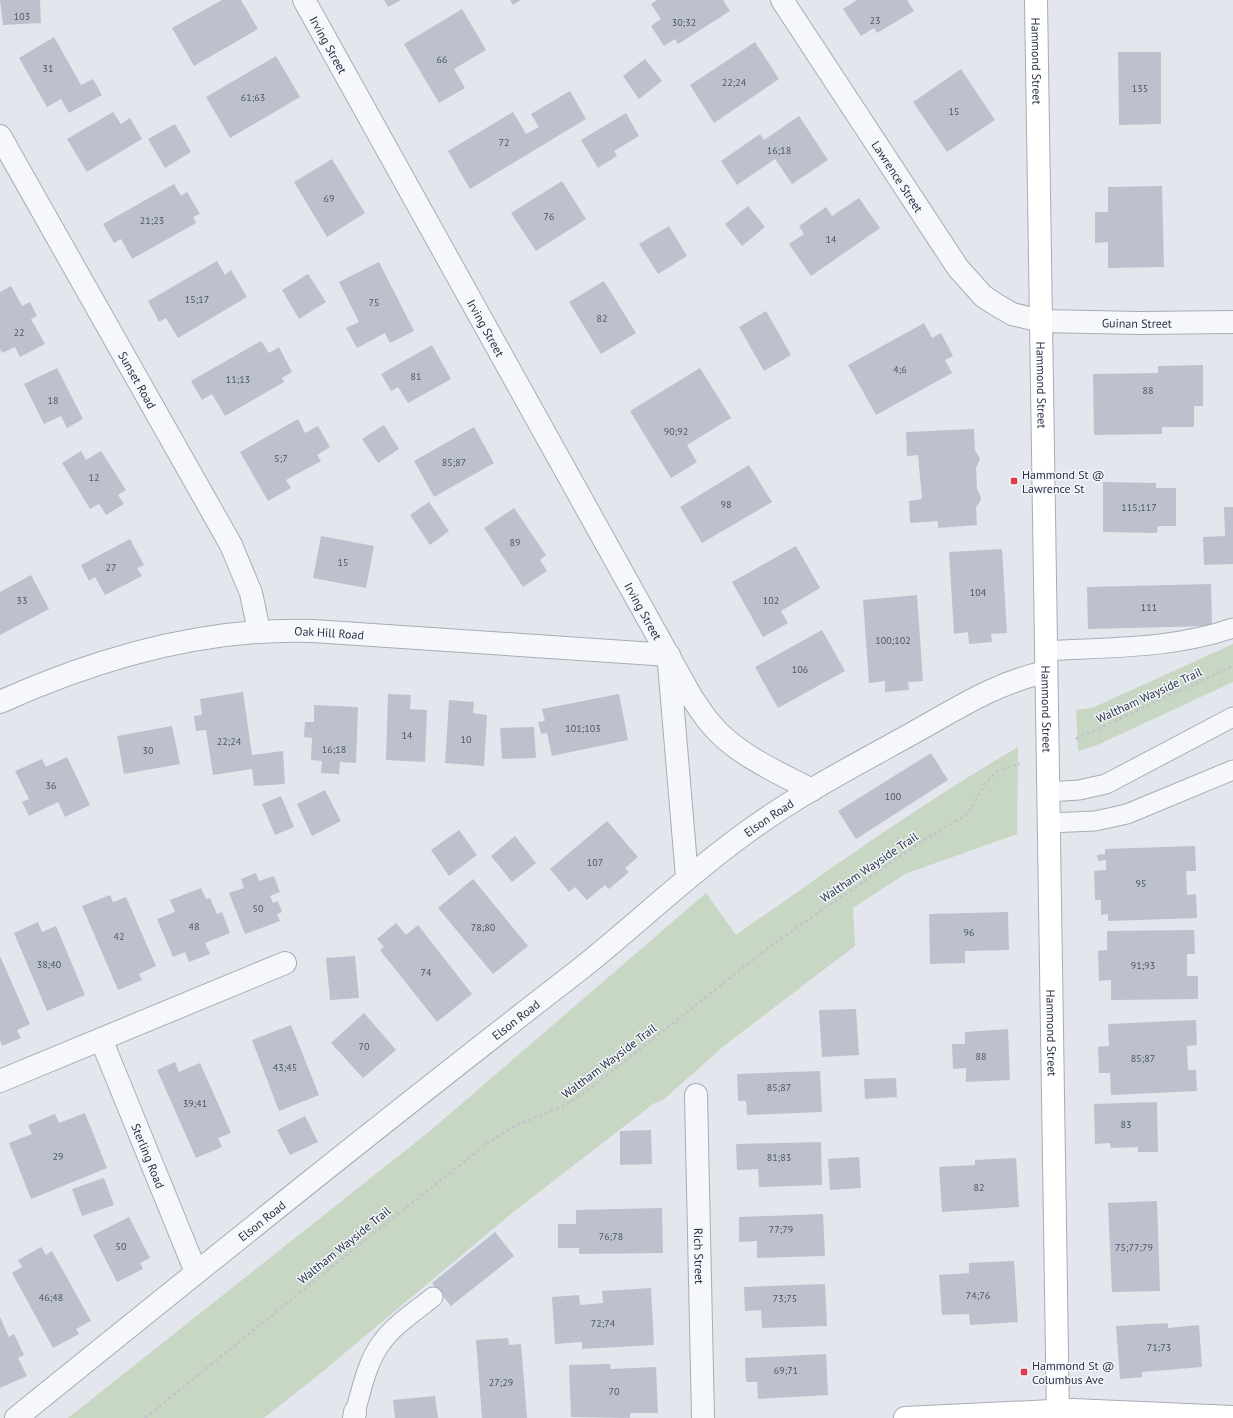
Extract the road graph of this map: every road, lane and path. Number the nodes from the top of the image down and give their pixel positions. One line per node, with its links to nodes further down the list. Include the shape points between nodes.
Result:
1 (304, 0): 9 (street, Irving Street)
2 (782, 0): 5 (street, Lawrence Street, via 970,283 983,296 1012,314)
3 (1036, 0): 5 (street, Hammond Street)
4 (0, 136): 8 (street, Sunset Road, via 231,545 251,593)
5 (1041, 321): 6 (street, Guinan Street); 10 (street, Hammond Street)
6 (1233, 322)
7 (1233, 628): 10 (lane, via 1196,638)
8 (259, 631): 9 (street, Oak Hill Road, via 313,631); 12 (street, Oak Hill Road, via 223,635 138,653 88,667)
9 (669, 655): 17 (street, Irving Street, via 692,698 720,734 766,766); 20 (street, Irving Street)
10 (1046, 661): 17 (street, Elson Road); 18 (street, Hammond Street)
11 (1233, 666): 14 (path, Waltham Wayside Trail)
12 (0, 702)
13 (1233, 717): 18 (lane, via 1106,784 1079,790)
14 (1072, 741)
15 (1023, 764): 30 (path, Waltham Wayside Trail, via 996,772 986,781 965,816 924,840 773,944 587,1091 565,1106 515,1126 488,1143)
16 (1233, 770): 19 (lane, via 1127,814 1095,821)
17 (812, 790): 20 (street, Elson Road, via 750,830)
18 (1048, 792): 19 (street, Hammond Street)
19 (1048, 823): 27 (street, Hammond Street)
20 (688, 877): 25 (street, Elson Road, via 582,967 478,1046)
21 (285, 963): 22 (street)
22 (101, 1039): 23 (street); 25 (street, Sterling Road)
23 (0, 1081)
24 (696, 1095): 31 (street, Rich Street)
25 (196, 1272): 29 (street, Elson Road)
26 (433, 1298): 28 (lane, via 397,1326 381,1343 371,1362)
27 (1058, 1414): 32 (street); 33 (street)
28 (355, 1415)
29 (16, 1418)
30 (145, 1418)
31 (703, 1418)
32 (905, 1418)
33 (1233, 1418)

